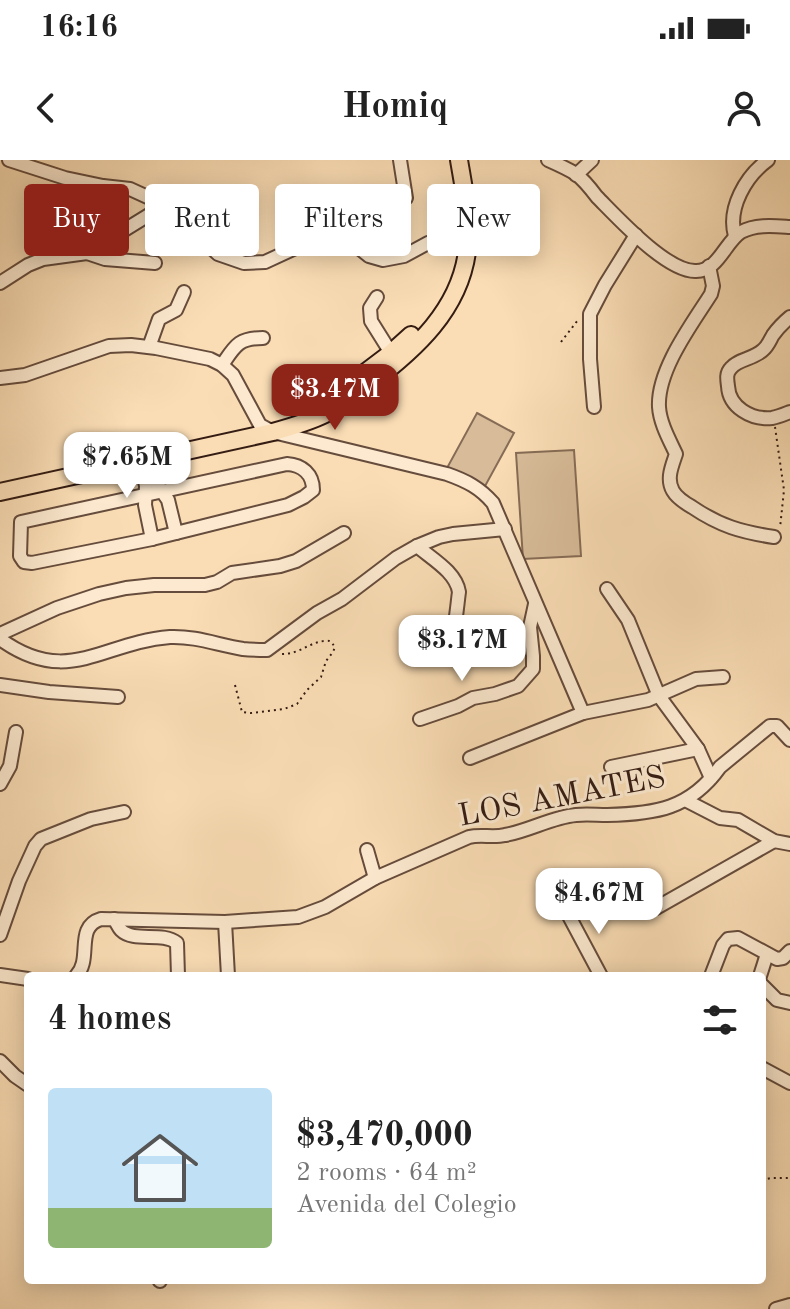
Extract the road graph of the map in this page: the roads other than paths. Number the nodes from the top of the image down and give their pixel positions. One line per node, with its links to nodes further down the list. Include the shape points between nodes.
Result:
1 (9, 160): 12 (street)
2 (400, 160): 9 (street)
3 (452, 160): 10 (main road)
4 (459, 160): 11 (main road)
5 (548, 160): 8 (street)
6 (592, 160): 8 (street)
7 (768, 160): 15 (street, via 739,196)
8 (576, 175): 14 (street)
9 (404, 184)
10 (456, 184)
11 (461, 184)
12 (145, 196)
13 (790, 227): 15 (street, via 769,225)
14 (636, 235): 23 (street, via 678,267 693,271); 33 (street, via 590,314)
15 (735, 236): 23 (street)
16 (427, 244): 19 (street, via 383,260 330,237 265,262 244,263)
17 (65, 256): 24 (street, via 28,265)
18 (96, 256): 22 (street)
19 (224, 256)
20 (456, 256): 30 (main road, via 438,305)
21 (466, 256): 35 (main road, via 447,309 397,363 342,405 301,424)
22 (155, 263)
23 (709, 266): 44 (street, via 711,294 661,385 659,407 676,454 669,474 673,491 713,521)
24 (0, 283)
25 (184, 292): 29 (street, via 176,310 159,319)
26 (377, 297): 30 (street, via 370,308 371,321)
27 (790, 317): 34 (street, via 765,349 733,366 727,377 730,398 749,414 773,418)
28 (263, 338): 31 (street, via 242,340)
29 (149, 347): 31 (street); 32 (street, via 109,346 25,375)
30 (391, 353): 35 (main road, via 317,407)
31 (222, 365): 35 (street)
32 (0, 378)
33 (594, 407)
34 (790, 412)
35 (266, 428): 36 (main road); 41 (street, via 469,482 493,503)
36 (145, 456): 37 (main road); 38 (main road); 39 (street); 40 (street)
37 (0, 484)
38 (0, 492)
39 (163, 492): 40 (street); 42 (street); 42 (street, via 287,464 303,468 313,483 313,490 288,505)
40 (146, 495): 45 (street); 45 (street, via 21,522 20,556 32,563)
41 (505, 529): 46 (street, via 453,534); 48 (street)
42 (176, 533): 45 (street)
43 (344, 533): 49 (street, via 280,566 232,573 205,585 154,585 99,594)
44 (774, 537)
45 (152, 539)
46 (417, 546): 49 (street, via 267,650 172,637 61,662 15,650); 50 (street, via 453,576 459,592 450,646 431,657)
47 (607, 589): 54 (street, via 628,620)
48 (535, 604): 55 (street); 56 (street, via 530,627 533,669 518,686)
49 (0, 636)
50 (417, 654)
51 (723, 677): 54 (street, via 696,679)
52 (0, 685): 53 (street)
53 (118, 697)
54 (654, 698): 55 (street); 59 (street)
55 (583, 713): 60 (street)
56 (420, 719)
57 (16, 732): 63 (street, via 10,766)
58 (790, 740): 62 (street, LOS AMATES, via 777,726 770,726)
59 (698, 749): 61 (street); 62 (street)
60 (470, 758)
61 (611, 767)
62 (711, 778): 64 (street, LOS AMATES)
63 (0, 784)
64 (687, 801): 66 (street, via 720,818 738,820); 69 (street, LOS AMATES, via 641,814 576,815 504,836 476,835)
65 (124, 812): 72 (street, via 41,839)
66 (774, 841): 67 (street); 78 (street, via 656,908 583,895 572,900 569,916)
67 (790, 844)
68 (367, 850): 69 (street)
69 (375, 878): 71 (street, LOS AMATES, via 298,917)
70 (114, 919): 71 (street, LOS AMATES); 75 (street, via 92,921 86,929); 76 (street, via 122,932 171,938 177,943)
71 (225, 922): 77 (street)
72 (0, 935)
73 (790, 951): 74 (street, via 777,959)
74 (767, 954): 79 (street, via 738,938 728,939); 80 (street)
75 (79, 972)
76 (178, 972)
77 (228, 972)
78 (599, 972)
79 (713, 972)
80 (761, 972)
81 (0, 975): 82 (street)
82 (24, 978)
83 (766, 989): 84 (street)
84 (790, 1003)
85 (0, 1061): 87 (street)
86 (766, 1071): 88 (street)
87 (24, 1082)
88 (790, 1083)
89 (790, 1305): 90 (street)
90 (776, 1309)

